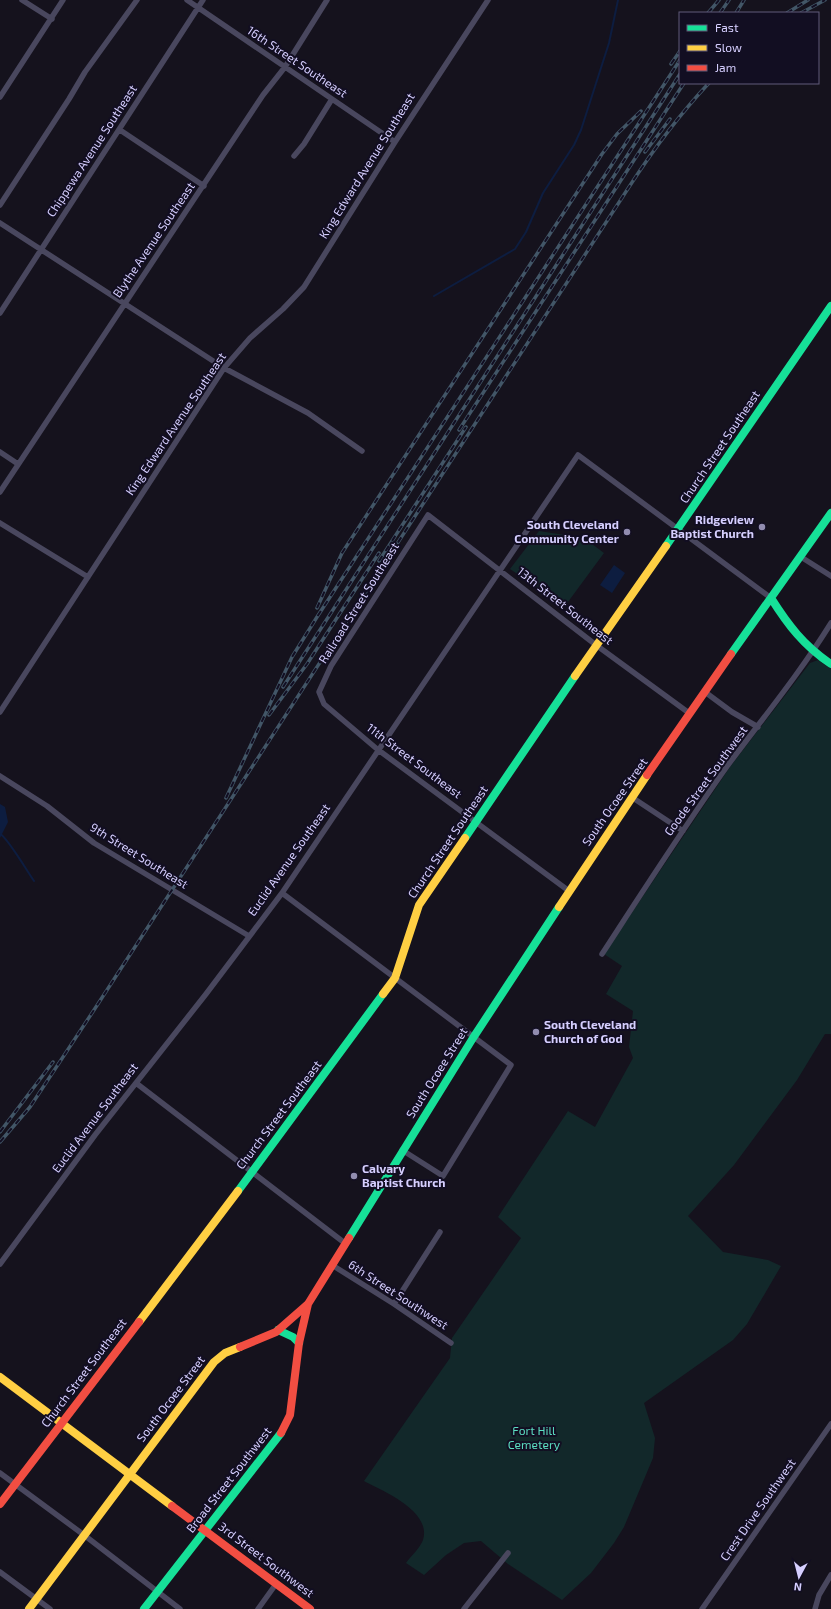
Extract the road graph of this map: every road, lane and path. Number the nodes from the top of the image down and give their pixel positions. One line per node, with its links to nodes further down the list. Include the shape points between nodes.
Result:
1 (22, 0): 9 (street)
2 (63, 0): 9 (street)
3 (137, 0): 17 (street, via 85,72)
4 (187, 0): 8 (street, 16th Street Southeast)
5 (203, 0): 8 (street, Chippewa Avenue Southeast)
6 (327, 0): 10 (street, Blythe Avenue Southeast)
7 (488, 0): 14 (street, King Edward Avenue Southeast)
8 (198, 8): 10 (street, 16th Street Southeast); 13 (street, Chippewa Avenue Southeast)
9 (52, 19): 11 (street)
10 (285, 66): 12 (street, 16th Street Southeast); 16 (street, Blythe Avenue Southeast, via 263,95)
11 (0, 97)
12 (332, 99): 14 (street, 16th Street Southeast); 15 (street)
13 (120, 130): 16 (street); 19 (street, Chippewa Avenue Southeast)
14 (395, 142): 23 (street, King Edward Avenue Southeast, via 304,287 284,309 250,338)
15 (294, 156)
16 (204, 186): 20 (street, Blythe Avenue Southeast)
17 (0, 205)
18 (0, 223): 19 (street)
19 (40, 250): 20 (street); 22 (street, Chippewa Avenue Southeast)
20 (124, 304): 23 (street); 26 (street, Blythe Avenue Southeast)
21 (831, 306): 31 (street, Church Street Southeast)
22 (0, 313)
23 (224, 368): 24 (street, via 308,413); 35 (street, King Edward Avenue Southeast)
24 (362, 451)
25 (0, 452): 26 (street)
26 (18, 464): 27 (street, Blythe Avenue Southeast)
27 (0, 492)
28 (831, 513): 32 (street, South Ocoee Street)
29 (428, 516): 33 (street, 13th Street Southeast); 42 (street, Railroad Street Southeast, via 331,666 319,692)
30 (0, 523): 35 (street)
31 (678, 529): 33 (street, Euclid Avenue Southeast, via 578,455); 36 (street); 38 (street, Church Street Southeast)
32 (801, 557): 34 (street); 36 (street, South Ocoee Street)
33 (500, 570): 38 (street, 13th Street Southeast); 46 (street, Euclid Avenue Southeast)
34 (831, 576)
35 (88, 577): 43 (street, King Edward Avenue Southeast)
36 (771, 598): 39 (street, via 796,636); 41 (street, South Ocoee Street)
37 (831, 623): 39 (street, Goode Street Southwest)
38 (596, 645): 44 (street, 13th Street Southeast); 49 (street, Church Street Southeast)
39 (813, 653): 40 (street); 45 (street, Goode Street Southwest)
40 (831, 664)
41 (705, 692): 44 (street, South Ocoee Street); 45 (street)
42 (324, 704): 46 (street, 11th Street Southeast)
43 (0, 712)
44 (689, 713): 48 (street, South Ocoee Street)
45 (758, 727): 50 (street, Goode Street Southwest)
46 (377, 749): 49 (street, 11th Street Southeast); 52 (street, Euclid Avenue Southeast)
47 (0, 776): 53 (street, 9th Street Southeast, via 47,806 94,843)
48 (633, 798): 50 (street); 51 (street, South Ocoee Street)
49 (476, 821): 51 (street, 11th Street Southeast); 55 (street, Church Street Southeast, via 419,905)
50 (682, 831): 54 (street, Goode Street Southwest)
51 (569, 891): 56 (street, South Ocoee Street)
52 (282, 893): 53 (street, Euclid Avenue Southeast); 55 (street)
53 (249, 936): 57 (street, Euclid Avenue Southeast)
54 (602, 954)
55 (395, 978): 56 (street); 59 (street, Church Street Southeast)
56 (473, 1038): 58 (street, South Ocoee Street); 58 (street, via 511,1065 443,1176)
57 (136, 1083): 59 (street); 62 (street, Euclid Avenue Southeast)
58 (402, 1150): 61 (street, South Ocoee Street)
59 (251, 1172): 61 (street); 70 (street, Church Street Southeast)
60 (440, 1232): 65 (street)
61 (346, 1244): 63 (street, South Ocoee Street)
62 (0, 1264)
63 (332, 1265): 64 (street, South Ocoee Street); 65 (street, 6th Street Southwest)
64 (308, 1304): 66 (street, South Ocoee Street); 67 (street, Broad Street Southwest)
65 (394, 1304): 68 (street, 6th Street Southwest)
66 (278, 1330): 67 (street); 73 (street, South Ocoee Street, via 225,1353 214,1362)
67 (299, 1343): 76 (street, Broad Street Southwest, via 290,1415 280,1436)
68 (451, 1343)
69 (0, 1377): 70 (street, 3rd Street Southwest)
70 (61, 1422): 73 (street, 3rd Street Southwest); 74 (street, Church Street Southeast)
71 (831, 1424): 91 (street, Crest Drive Southwest)
72 (0, 1473): 74 (street)
73 (130, 1473): 76 (street, 3rd Street Southwest); 77 (street, South Ocoee Street)
74 (14, 1484): 75 (street, Church Street Southeast); 77 (street)
75 (0, 1504)
76 (206, 1530): 81 (street, 3rd Street Southwest); 82 (street, Broad Street Southwest)
77 (84, 1535): 82 (street); 83 (street, South Ocoee Street)
78 (508, 1554): 90 (street)
79 (0, 1572): 83 (street)
80 (831, 1575): 92 (street, via 819,1595)
81 (276, 1584): 88 (street); 89 (street, 3rd Street Southwest)
82 (157, 1593): 86 (street, Broad Street Southwest); 87 (street)
83 (36, 1599): 84 (street, South Ocoee Street); 85 (street)
84 (29, 1609)
85 (50, 1609)
86 (144, 1609)
87 (180, 1609)
88 (258, 1609)
89 (310, 1609)
90 (464, 1609)
91 (702, 1609)
92 (815, 1609)

